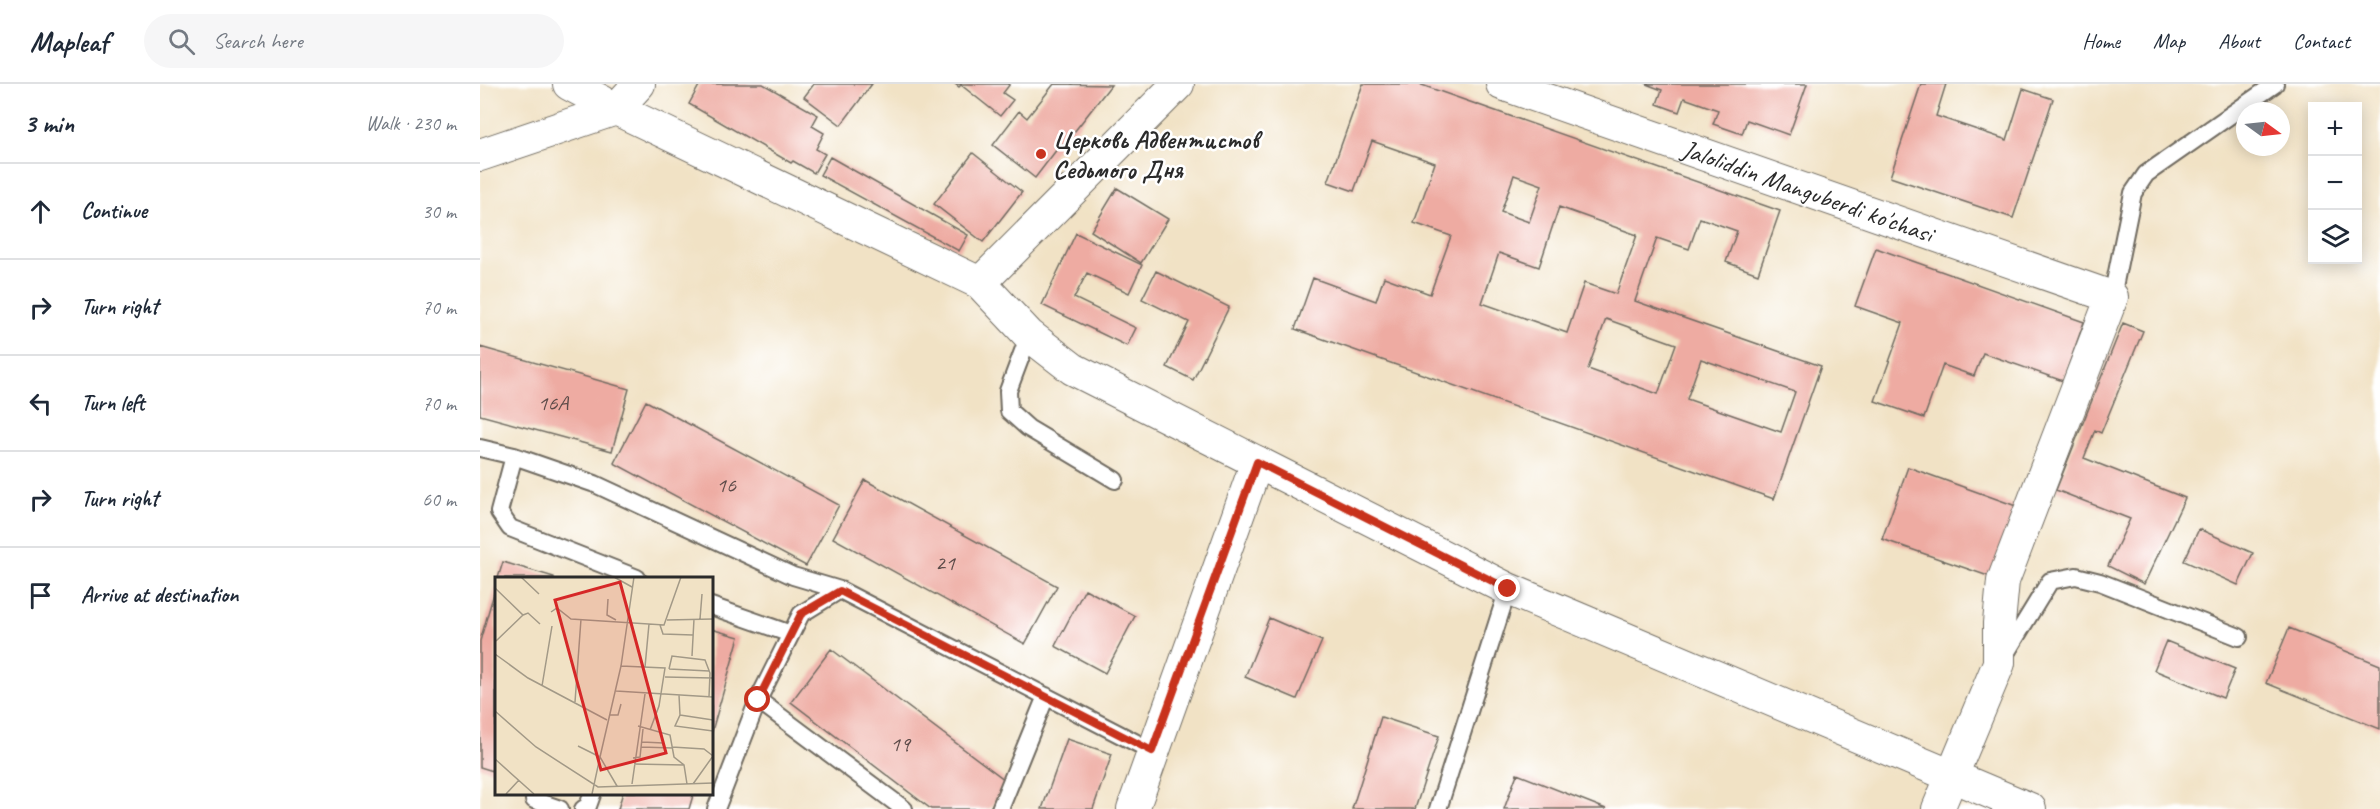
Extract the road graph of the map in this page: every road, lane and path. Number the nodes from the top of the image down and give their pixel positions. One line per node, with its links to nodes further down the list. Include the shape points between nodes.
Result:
1 (569, 84): 6 (street)
2 (639, 84): 6 (street)
3 (1178, 84): 8 (street)
4 (1502, 84): 9 (street, Jaloliddin Manguberdi ko'chasi)
5 (2275, 84): 9 (lane, via 2146,174 2133,193)
6 (616, 109): 7 (street); 8 (street)
7 (480, 155)
8 (980, 283): 10 (street)
9 (2112, 297): 22 (street, via 2002,581)
10 (1029, 335): 13 (street, via 1072,369); 14 (lane, via 1008,391 1009,411 1028,428)
11 (480, 448): 12 (lane)
12 (514, 456): 15 (lane, via 499,512 510,528); 18 (lane, via 595,484 793,576)
13 (1257, 462): 17 (street); 25 (street)
14 (1115, 480)
15 (608, 572): 16 (lane)
16 (632, 577)
17 (1508, 589): 26 (street); 35 (lane)
18 (840, 591): 20 (lane, via 801,614); 23 (lane)
19 (712, 606): 20 (lane)
20 (791, 634): 24 (lane)
21 (2239, 637): 22 (lane, via 2076,576 2050,581)
22 (1999, 663): 26 (street)
23 (1046, 696): 25 (lane); 33 (lane)
24 (758, 700): 31 (lane); 32 (lane)
25 (1152, 751): 34 (street)
26 (1950, 776): 36 (street); 37 (street)
27 (592, 794): 30 (lane)
28 (534, 801): 29 (lane)
29 (560, 809)
30 (583, 809)
31 (716, 809)
32 (904, 809)
33 (1000, 809)
34 (1133, 809)
35 (1438, 809)
36 (1938, 809)
37 (2030, 809)

